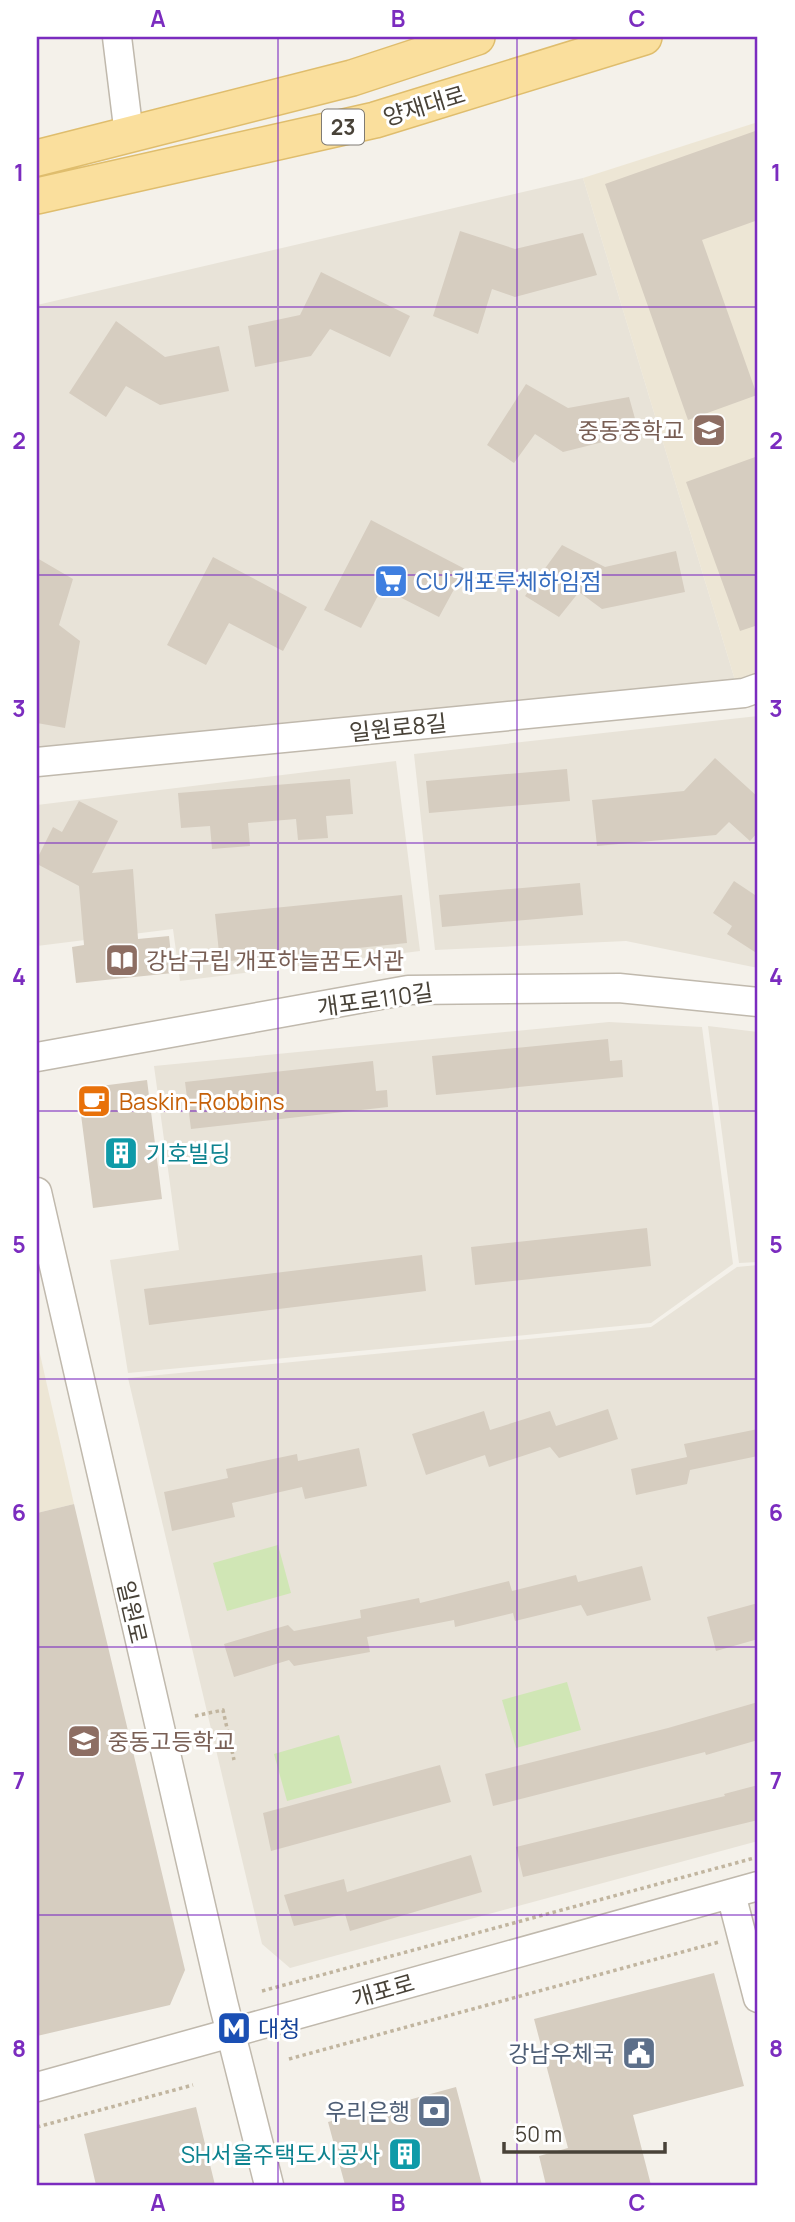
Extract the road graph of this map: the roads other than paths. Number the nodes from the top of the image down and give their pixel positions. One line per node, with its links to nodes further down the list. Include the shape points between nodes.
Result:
1 (117, 37): 4 (street)
2 (477, 37): 4 (main road, 양재대로 / 23, via 352,78)
3 (644, 37): 6 (main road, 양재대로 / 23, via 375,120)
4 (129, 135): 5 (main road, 양재대로 / 23)
5 (37, 158)
6 (37, 196)
7 (758, 688): 8 (street, 일원로8길, via 744,693)
8 (37, 762)
9 (758, 1002): 10 (street, 개포로110길, via 619,988 408,990)
10 (37, 1057)
11 (37, 1192): 15 (street, 일원로)
12 (758, 1886): 13 (street, 개포로)
13 (730, 1894): 14 (street); 15 (street, 개포로)
14 (758, 1998)
15 (230, 2033): 16 (street, 개포로); 17 (street, 일원로)
16 (37, 2087)
17 (269, 2185)

